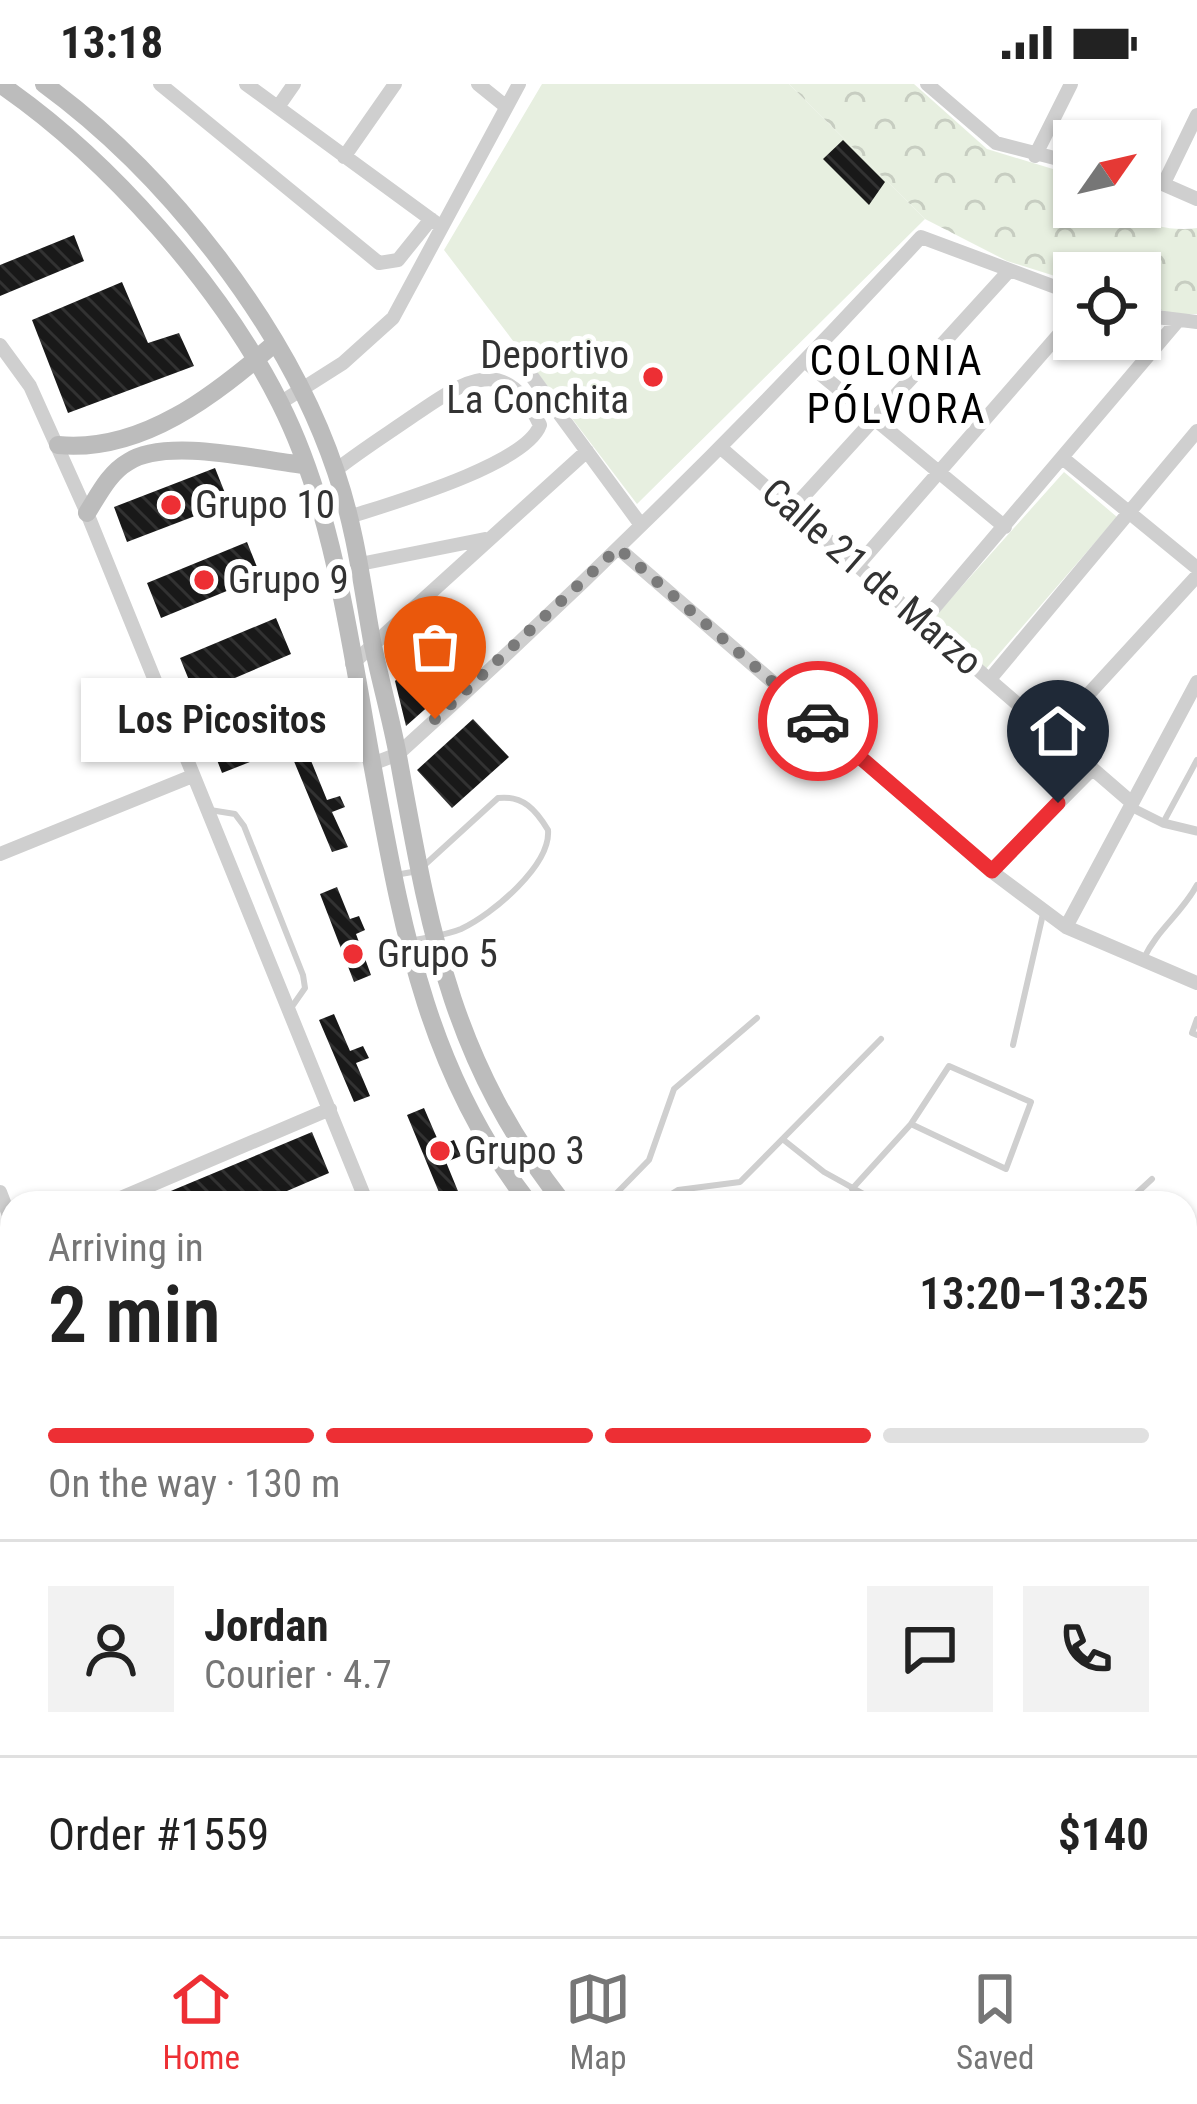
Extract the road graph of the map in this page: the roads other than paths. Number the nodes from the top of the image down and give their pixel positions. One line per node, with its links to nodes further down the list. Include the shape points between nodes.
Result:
1 (44, 84): 27 (main road, via 166,196)
2 (160, 84): 20 (street, via 379,263 398,260)
3 (246, 84): 12 (street)
4 (294, 84): 12 (street)
5 (395, 84): 15 (street)
6 (478, 84): 11 (street)
7 (519, 84): 11 (street)
8 (927, 84): 14 (street, via 997,143)
9 (1071, 84): 14 (street)
10 (0, 85): 29 (main road, via 147,212)
11 (504, 105): 20 (street)
12 (278, 107): 15 (street)
13 (1197, 115): 18 (street)
14 (1035, 157): 16 (street)
15 (344, 158): 20 (street)
16 (1053, 160)
17 (1161, 181): 18 (street)
18 (1165, 182): 19 (street)
19 (1197, 199)
20 (436, 223): 32 (street, via 393,318)
21 (1008, 272): 22 (street); 30 (street, via 922,237); 34 (street)
22 (1053, 287)
23 (1161, 319): 24 (street)
24 (1176, 322): 25 (street); 39 (street)
25 (1197, 322)
26 (1053, 341): 42 (street)
27 (275, 343): 29 (main road); 32 (main road)
28 (0, 344): 36 (street)
29 (254, 362): 33 (main road); 36 (main road, via 199,404 116,443)
30 (806, 362): 34 (street); 37 (street)
31 (522, 363): 38 (street)
32 (302, 389): 33 (street); 41 (main road)
33 (280, 403): 40 (main road)
34 (872, 417): 42 (street); 45 (street)
35 (1197, 431): 47 (street)
36 (58, 445): 46 (street)
37 (721, 448): 45 (street, Calle 21 de Marzo); 49 (street)
38 (587, 451): 49 (street); 51 (street)
39 (1065, 460): 47 (street); 50 (street)
40 (304, 465): 44 (main road); 46 (main road, via 142,454 112,474)
41 (336, 470): 43 (main road); 48 (street, via 469,380 502,380 538,419 536,435 481,468)
42 (938, 471): 50 (street); 54 (street)
43 (343, 494): 44 (main road); 48 (main road)
44 (315, 499): 58 (main road)
45 (793, 508): 54 (street, Calle 21 de Marzo)
46 (87, 512): 66 (street)
47 (1128, 513): 55 (street); 59 (street)
48 (349, 517): 53 (main road)
49 (641, 525): 52 (street)
50 (1005, 527): 56 (street)
51 (490, 538): 53 (street); 57 (street)
52 (618, 548): 62 (street); 73 (street)
53 (360, 565): 57 (main road)
54 (858, 565): 56 (street, Calle 21 de Marzo)
55 (1197, 572): 61 (street)
56 (923, 621): 59 (street, Calle 21 de Marzo)
57 (373, 643): 58 (street); 62 (main road)
58 (352, 664): 64 (main road)
59 (990, 679): 61 (street, Calle 21 de Marzo)
60 (1197, 682): 67 (street)
61 (1052, 734): 65 (street, Calle 21 de Marzo)
62 (398, 754): 64 (street); 72 (main road)
63 (1197, 760): 69 (lane)
64 (372, 764): 74 (main road)
65 (1092, 769): 67 (street, Calle 21 de Marzo); 73 (street)
66 (190, 777): 68 (street); 71 (street)
67 (1131, 804): 69 (street); 77 (street)
68 (203, 809): 82 (street); 82 (lane, via 235,814 244,826 303,975 301,997)
69 (1163, 823): 70 (street)
70 (1197, 831)
71 (0, 854)
72 (418, 871): 74 (lane); 78 (main road); 78 (lane, via 498,798 527,804 548,830 543,859 478,919)
73 (992, 871): 76 (street)
74 (392, 875): 79 (main road)
75 (1197, 885): 80 (lane)
76 (1044, 910): 77 (street); 87 (lane)
77 (1066, 927): 80 (street)
78 (430, 937): 79 (lane); 90 (main road, via 456,1017)
79 (404, 942): 92 (main road, via 431,1026)
80 (1144, 958): 81 (street)
81 (1197, 983)
82 (289, 1011): 88 (street)
83 (757, 1018): 99 (lane, via 674,1089 649,1160)
84 (1197, 1019): 85 (lane)
85 (1197, 1035)
86 (881, 1039): 91 (lane)
87 (1013, 1045)
88 (330, 1109): 95 (street); 96 (street)
89 (911, 1124): 89 (lane, via 949,1066 1031,1102 1006,1169); 94 (lane)
90 (511, 1131): 92 (main road); 98 (main road)
91 (785, 1141): 94 (lane); 100 (lane, via 740,1182)
92 (488, 1146): 97 (main road)
93 (1152, 1179): 101 (lane)
94 (852, 1190)
95 (137, 1191)
96 (362, 1191)
97 (520, 1191)
98 (554, 1191)
99 (619, 1191)
100 (676, 1191)
101 (1139, 1191)

